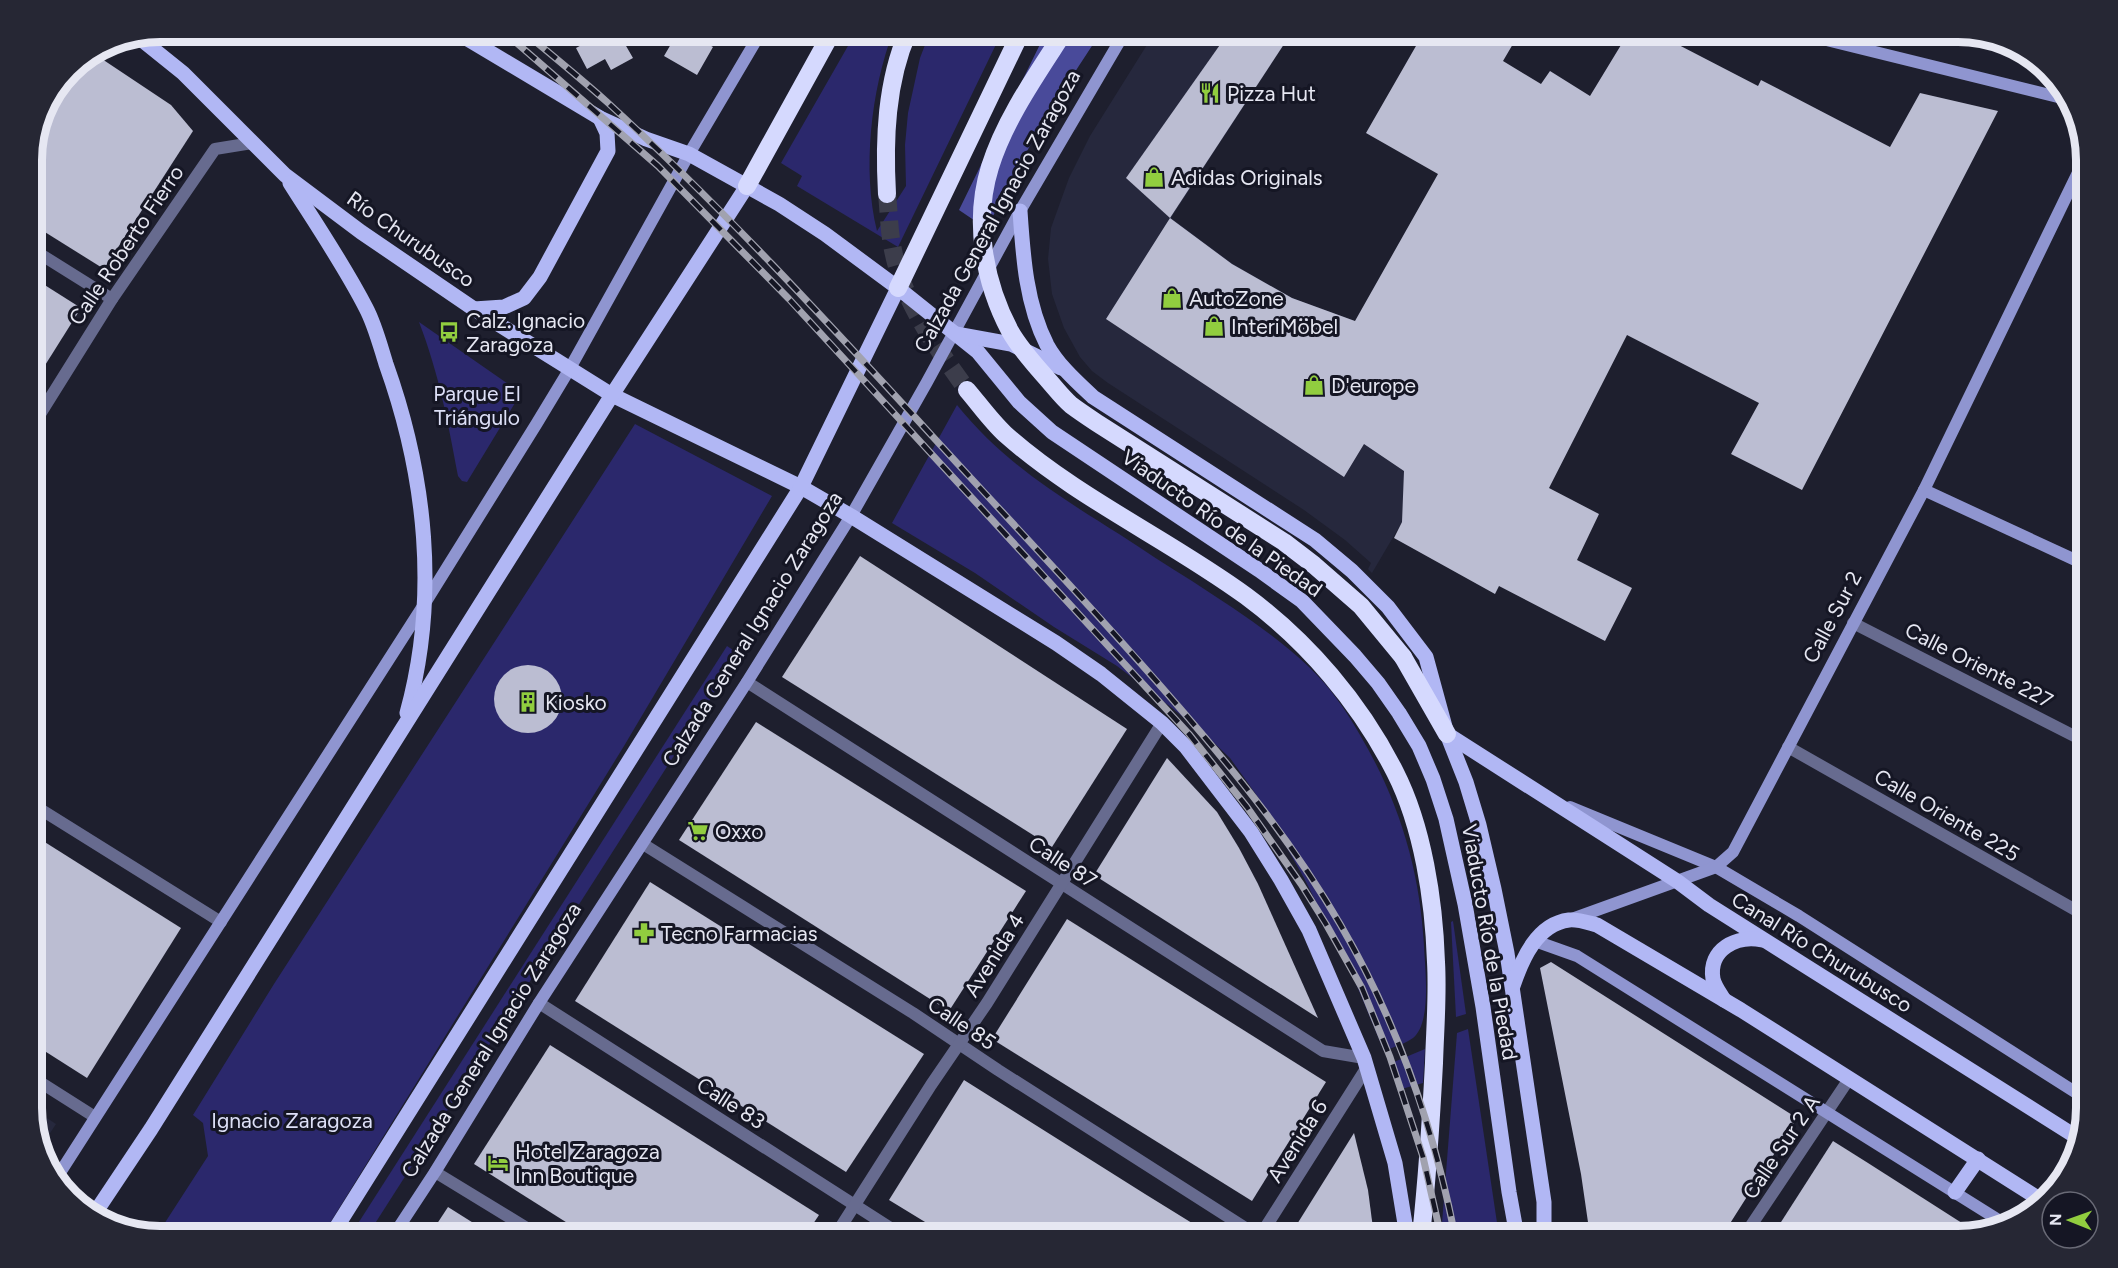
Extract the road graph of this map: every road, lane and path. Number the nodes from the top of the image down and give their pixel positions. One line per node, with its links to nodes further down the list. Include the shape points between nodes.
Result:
1 (473, 42): 11 (main road)
2 (755, 42): 13 (main road)
3 (826, 42): 16 (highway)
4 (905, 42): 17 (highway, via 888,106)
5 (1016, 42): 20 (highway, Calzada General Ignacio Zaragoza)
6 (1058, 42): 38 (highway, bridge, via 1011,120 990,167 981,212 986,262 1011,332 1070,404 1284,542 1339,584 1403,657)
7 (1119, 42): 18 (main road, Calzada General Ignacio Zaragoza)
8 (1835, 42): 10 (main road)
9 (146, 43): 12 (main road, Río Churubusco, via 183,73)
10 (2057, 97)
11 (600, 118): 13 (main road); 22 (main road, via 607,134 608,151 540,277 524,298 504,307)
12 (252, 143): 14 (main road, Río Churubusco); 21 (street, Calle Roberto Fierro, via 215,149)
13 (688, 153): 16 (main road); 24 (main road)
14 (285, 175): 22 (main road, Río Churubusco); 33 (main road, via 367,309 400,403 421,509)
15 (2076, 177): 30 (main road, Calle Sur 2)
16 (747, 186): 20 (main road, via 825,234); 27 (main road)
17 (887, 194)
18 (1020, 211): 23 (main road, Calzada General Ignacio Zaragoza); 25 (main road, via 1031,302 1047,346)
19 (42, 255): 21 (street)
20 (898, 288): 23 (main road); 29 (main road, Calzada General Ignacio Zaragoza)
21 (112, 299): 28 (street, Calle Roberto Fierro)
22 (474, 309): 24 (main road, Río Churubusco)
23 (953, 334): 25 (main road, via 1011,344); 31 (main road, Calzada General Ignacio Zaragoza); 80 (main road, Viaducto Río de la Piedad, via 978,352 1019,402 1052,432 1302,601 1354,656 1399,713 1433,779 1457,862)
24 (569, 370): 27 (main road, Río Churubusco); 33 (main road)
25 (1065, 370): 38 (main road, via 1093,397 1314,540 1353,571 1388,607 1426,657)
26 (967, 390): 79 (highway, via 1004,433 1043,464 1246,596 1294,636 1343,690 1396,774 1418,837 1434,924 1437,996)
27 (612, 395): 29 (main road, Río Churubusco); 37 (main road)
28 (42, 411)
29 (801, 487): 31 (main road, Río Churubusco); 71 (main road, Calzada General Ignacio Zaragoza)
30 (1924, 490): 32 (main road); 34 (main road, Calle Sur 2)
31 (851, 516): 35 (main road, Calzada General Ignacio Zaragoza); 36 (main road, via 1056,643)
32 (2076, 560)
33 (425, 603): 37 (main road, via 415,682); 49 (main road)
34 (1853, 623): 39 (street, Calle Oriente 227); 40 (main road, Calle Sur 2)
35 (747, 682): 43 (main road, Calzada General Ignacio Zaragoza); 46 (street, Calle 87)
36 (1162, 723): 46 (street, Avenida 4); 56 (main road, via 1218,786 1281,880 1327,968)
37 (402, 730): 69 (main road)
38 (1447, 734): 41 (main road, Canal Río Churubusco); 52 (main road, via 1479,825)
39 (2076, 737)
40 (1788, 747): 44 (main road, Calle Sur 2, via 1733,852); 47 (street, Calle Oriente 225)
41 (1547, 798): 44 (main road, Canal Río Churubusco); 45 (main road, Canal Río Churubusco)
42 (42, 810): 49 (street)
43 (643, 844): 54 (main road, Calzada General Ignacio Zaragoza); 55 (street, Calle 85)
44 (1716, 867): 45 (main road, Calle Sur 2); 59 (main road, Canal Río Churubusco)
45 (1677, 881): 48 (main road, Calle Sur 2); 51 (main road, Canal Río Churubusco)
46 (1062, 884): 55 (street, Avenida 4); 56 (street, Calle 87, via 1323,1051)
47 (2076, 910)
48 (1570, 920): 50 (main road, Calle Sur 2, via 1556,924); 53 (main road, via 1598,925)
49 (221, 922): 61 (main road)
50 (1535, 940): 52 (main road, Calle Sur 2, via 1521,962); 60 (main road, via 1577,956)
51 (1765, 941): 53 (main road, via 1736,940 1720,952 1713,978); 62 (main road, Canal Río Churubusco)
52 (1512, 989): 81 (main road, via 1544,1203)
53 (1725, 1001): 57 (main road)
54 (539, 1003): 65 (main road, Calzada General Ignacio Zaragoza); 68 (street, Calle 83)
55 (959, 1044): 68 (street, Avenida 4); 76 (street, Calle 85)
56 (1365, 1062): 77 (street, Avenida 6); 78 (main road, via 1395,1163)
57 (1849, 1079): 60 (street, Calle Sur 2 A); 63 (main road)
58 (42, 1083): 61 (street)
59 (2076, 1093)
60 (1827, 1112): 66 (main road); 82 (street, Calle Sur 2 A)
61 (95, 1117): 64 (main road)
62 (2073, 1135)
63 (1978, 1159): 66 (main road); 67 (main road)
64 (61, 1171)
65 (435, 1172): 72 (main road, Calzada General Ignacio Zaragoza); 73 (street)
66 (1955, 1192): 70 (main road)
67 (2036, 1196)
68 (855, 1205): 74 (street, Avenida 4); 75 (street, Calle 83)
69 (98, 1208)
70 (1997, 1219)
71 (337, 1226)
72 (400, 1226)
73 (524, 1226)
74 (841, 1226)
75 (888, 1226)
76 (1243, 1226)
77 (1265, 1226)
78 (1405, 1226)
79 (1422, 1226)
80 (1515, 1226)
81 (1544, 1226)
82 (1751, 1226)

